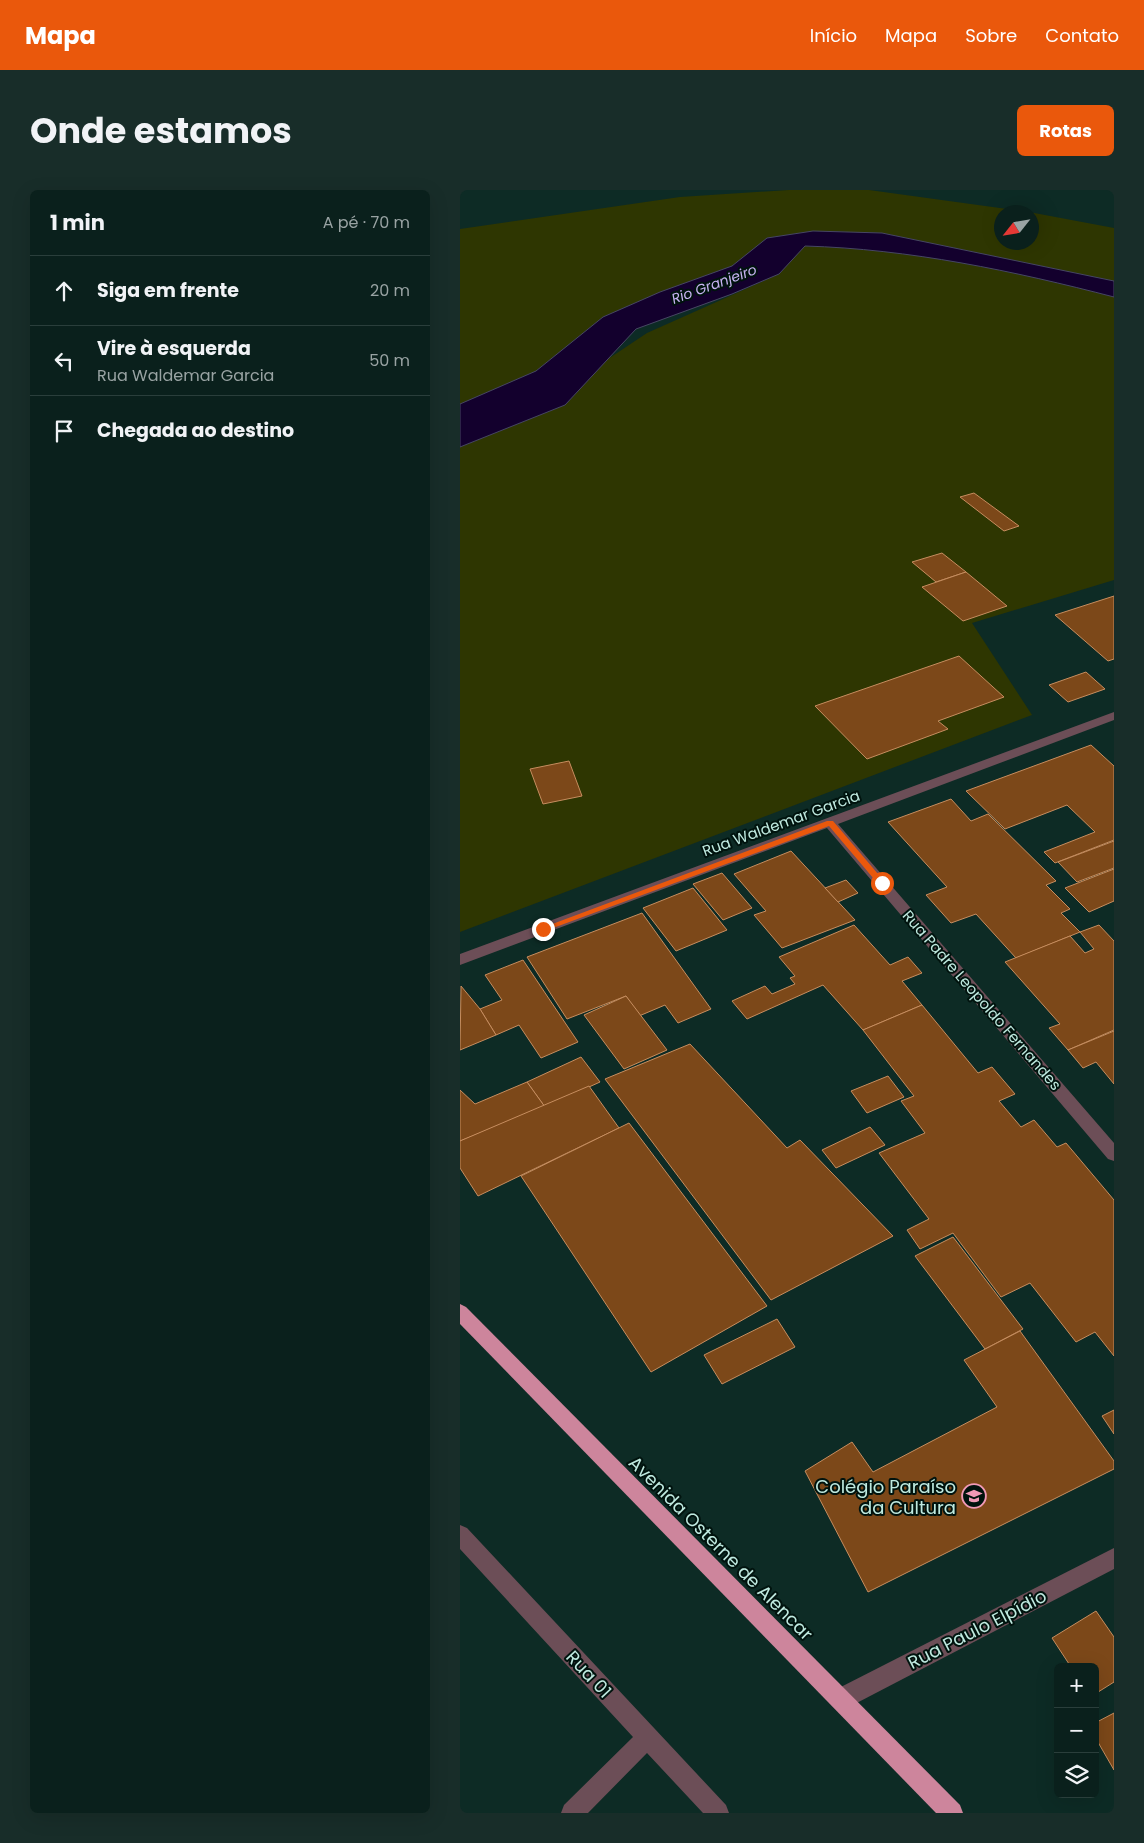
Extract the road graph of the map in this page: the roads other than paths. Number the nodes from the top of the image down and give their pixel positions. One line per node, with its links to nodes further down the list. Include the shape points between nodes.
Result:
1 (1114, 716): 2 (street, Rua Waldemar Garcia)
2 (830, 823): 3 (street, Rua Waldemar Garcia); 4 (street, Rua Padre Leopoldo Fernandes)
3 (460, 960)
4 (1114, 1154)
5 (460, 1312): 8 (highway, Avenida Osterne de Alencar)
6 (460, 1535): 9 (street, Rua 01)
7 (1114, 1558): 8 (street, Rua Paulo Elpídio)
8 (841, 1699): 12 (highway, Avenida Osterne de Alencar)
9 (648, 1737): 10 (street); 11 (street, Rua 01)
10 (572, 1813)
11 (718, 1813)
12 (952, 1813)

